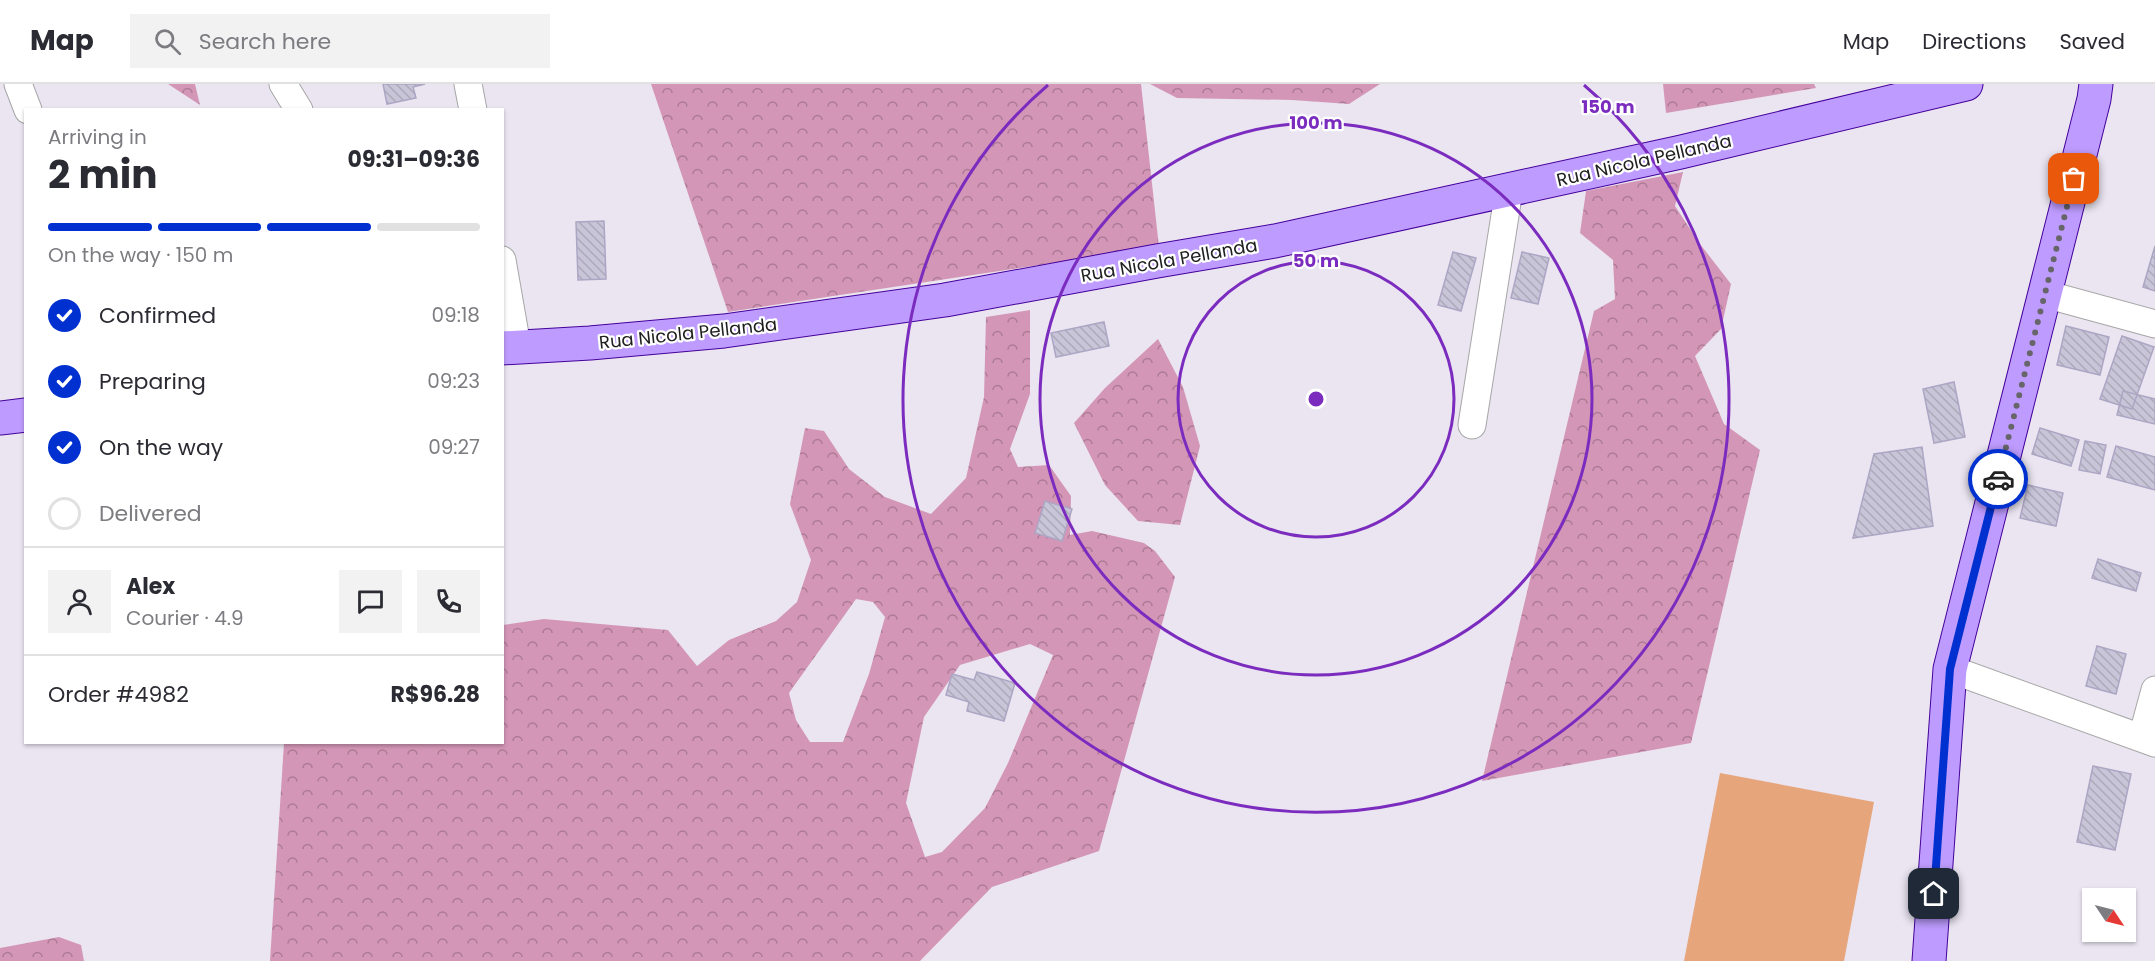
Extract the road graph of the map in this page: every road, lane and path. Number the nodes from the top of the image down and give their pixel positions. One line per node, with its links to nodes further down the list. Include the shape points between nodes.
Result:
1 (18, 84): 6 (street)
2 (283, 84): 7 (street)
3 (468, 84): 8 (street)
4 (1966, 84): 9 (main road, Rua Nicola Pellanda)
5 (2096, 84): 11 (main road)
6 (27, 108)
7 (298, 108)
8 (473, 108)
9 (1509, 190): 13 (main road, Rua Nicola Pellanda, via 1275,242 945,300 724,331); 16 (street)
10 (504, 282): 13 (street)
11 (2045, 294): 12 (street); 17 (main road)
12 (2155, 324)
13 (510, 347)
14 (24, 415): 15 (main road)
15 (0, 418)
16 (1472, 425)
17 (1950, 669): 19 (street); 20 (main road)
18 (2155, 690): 19 (street)
19 (2148, 740)
20 (1929, 961)

